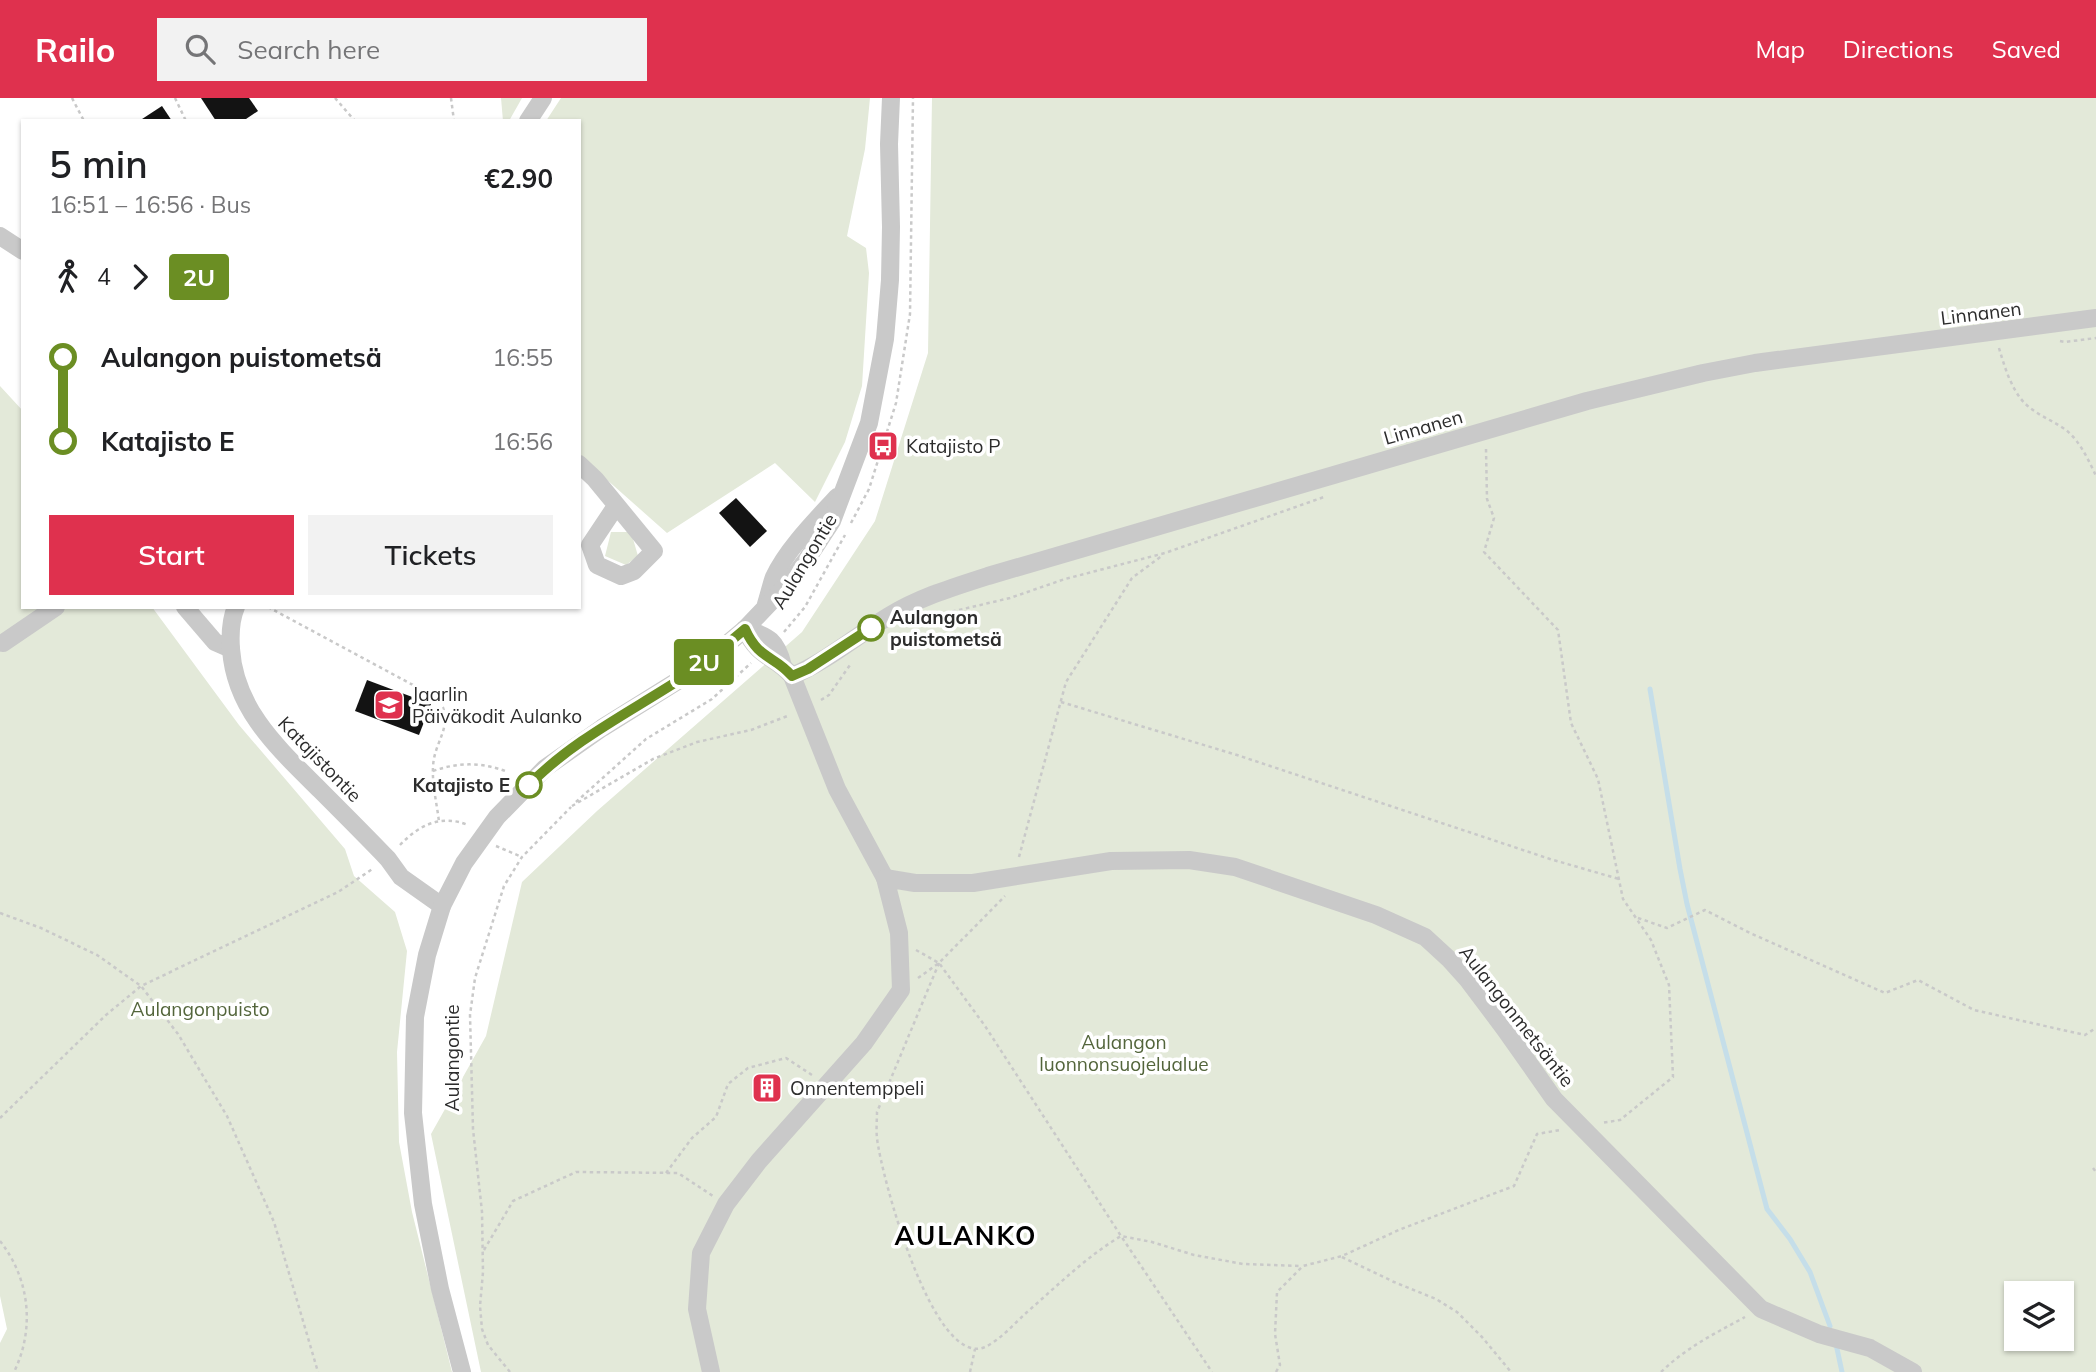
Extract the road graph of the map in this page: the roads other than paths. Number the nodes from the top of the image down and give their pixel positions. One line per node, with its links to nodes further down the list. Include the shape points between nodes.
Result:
1 (543, 98): 3 (street)
2 (891, 98): 12 (street, Aulangontie, via 890,280 885,339 869,423 844,490 788,556 774,577 765,607)
3 (529, 119)
4 (0, 236): 5 (street)
5 (21, 250)
6 (2096, 318): 15 (street, Linnanen, via 1755,363 1587,401 928,595 808,669)
7 (581, 466): 8 (street)
8 (616, 506)
9 (53, 609): 13 (street)
10 (187, 609): 14 (street, via 215,642)
11 (236, 609): 14 (street, Katajistontie)
12 (745, 629): 15 (street, via 760,633 767,648 779,650); 17 (street, Aulangontie, via 679,680 545,768 496,817)
13 (3, 643)
14 (231, 649): 17 (street, Katajistontie, via 239,690 260,725 401,877)
15 (788, 671): 16 (street, via 837,789)
16 (885, 878): 19 (street, via 899,940 901,990 864,1043 726,1204 701,1253 697,1309); 20 (street, Aulangonmetsäntie, via 973,883 1111,861 1189,859 1235,867 1376,915 1425,937 1450,960 1554,1099 1761,1309 1819,1334 1870,1348)
17 (442, 906): 18 (street, Aulangontie, via 415,1017 412,1113 423,1204)
18 (462, 1372)
19 (711, 1372)
20 (1913, 1372)

